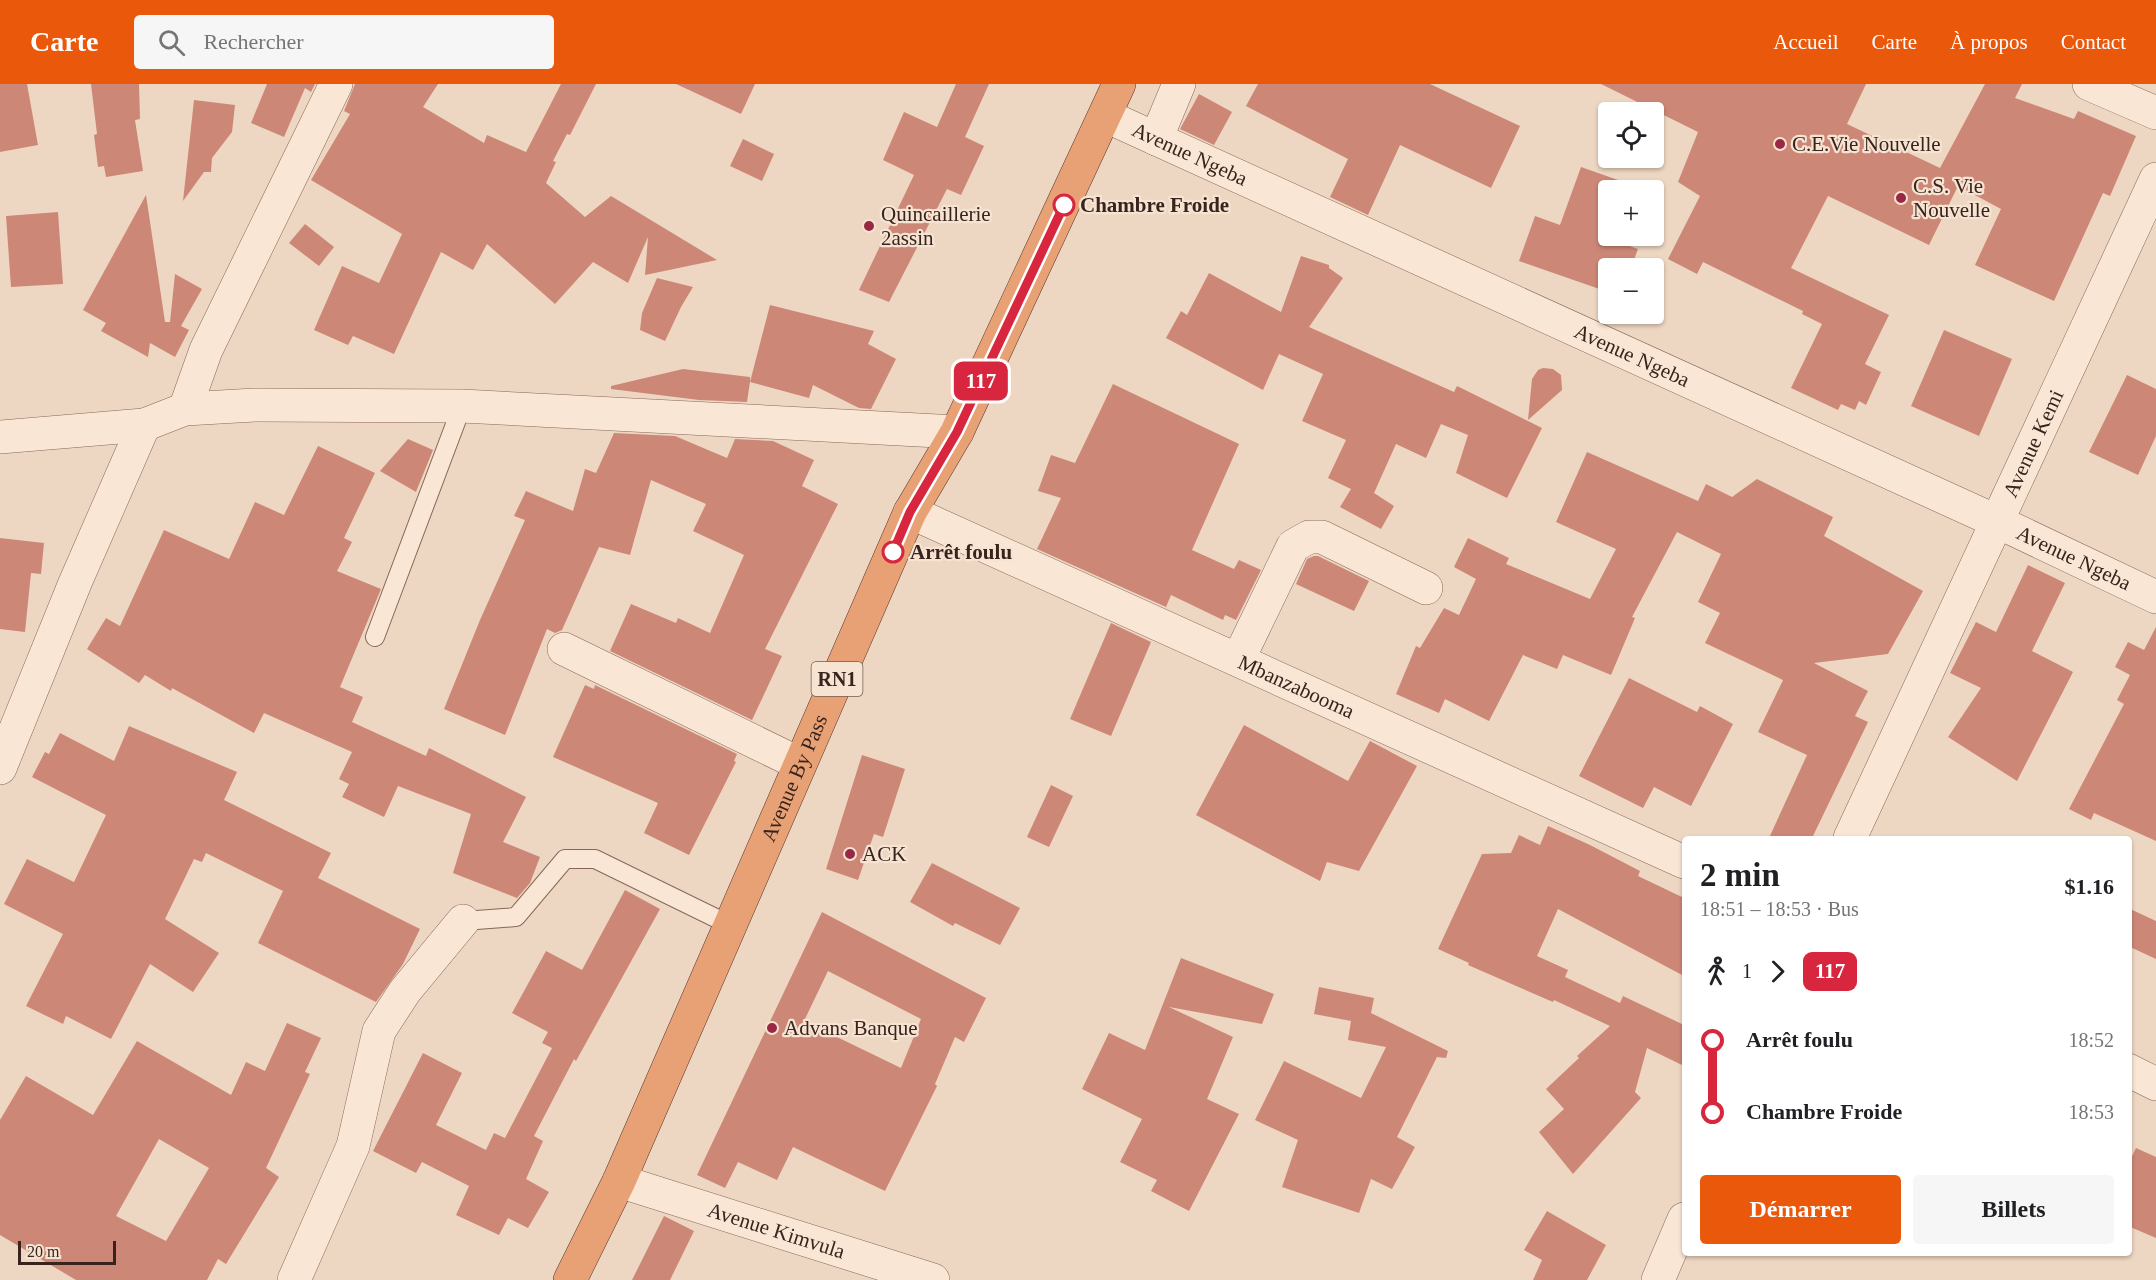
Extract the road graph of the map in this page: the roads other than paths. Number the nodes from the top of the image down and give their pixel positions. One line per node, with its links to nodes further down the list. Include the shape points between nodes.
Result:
1 (336, 84): 10 (street, via 206,350)
2 (1119, 84): 6 (highway, Avenue By Pass / RN1)
3 (1179, 84): 7 (street)
4 (2089, 84): 5 (street)
5 (2156, 113)
6 (1106, 116): 7 (street, Avenue Ngeba); 12 (highway, Avenue By Pass / RN1)
7 (1156, 139): 15 (street, Avenue Ngeba)
8 (2156, 180): 15 (street, Avenue Kemi)
9 (462, 406): 10 (street, via 255,405); 12 (street); 18 (lane)
10 (184, 409): 11 (street)
11 (144, 425): 13 (street); 22 (street)
12 (957, 432): 14 (highway, Avenue By Pass / RN1)
13 (0, 437)
14 (910, 512): 20 (street, Mbanzabooma); 21 (highway, Avenue By Pass / RN1)
15 (1998, 522): 17 (street, Avenue Ngeba); 23 (street, Avenue Kemi)
16 (1426, 588): 20 (street, via 1322,537 1309,537 1293,546)
17 (2156, 597)
18 (375, 637)
19 (564, 649): 21 (street)
20 (1238, 660): 24 (street, Mbanzabooma)
21 (800, 764): 26 (highway, Avenue By Pass / RN1)
22 (0, 768)
23 (1851, 836)
24 (1682, 861)
25 (464, 921): 26 (lane, via 516,917 565,858 595,859); 31 (street, via 405,991 379,1031 353,1146)
26 (730, 926): 29 (highway, Avenue By Pass / RN1)
27 (2132, 1072): 28 (street)
28 (2156, 1084)
29 (619, 1181): 32 (highway, Avenue By Pass / RN1); 33 (street, Avenue Kimvula)
30 (1682, 1224): 34 (street)
31 (294, 1280)
32 (570, 1280)
33 (933, 1280)
34 (1658, 1280)

